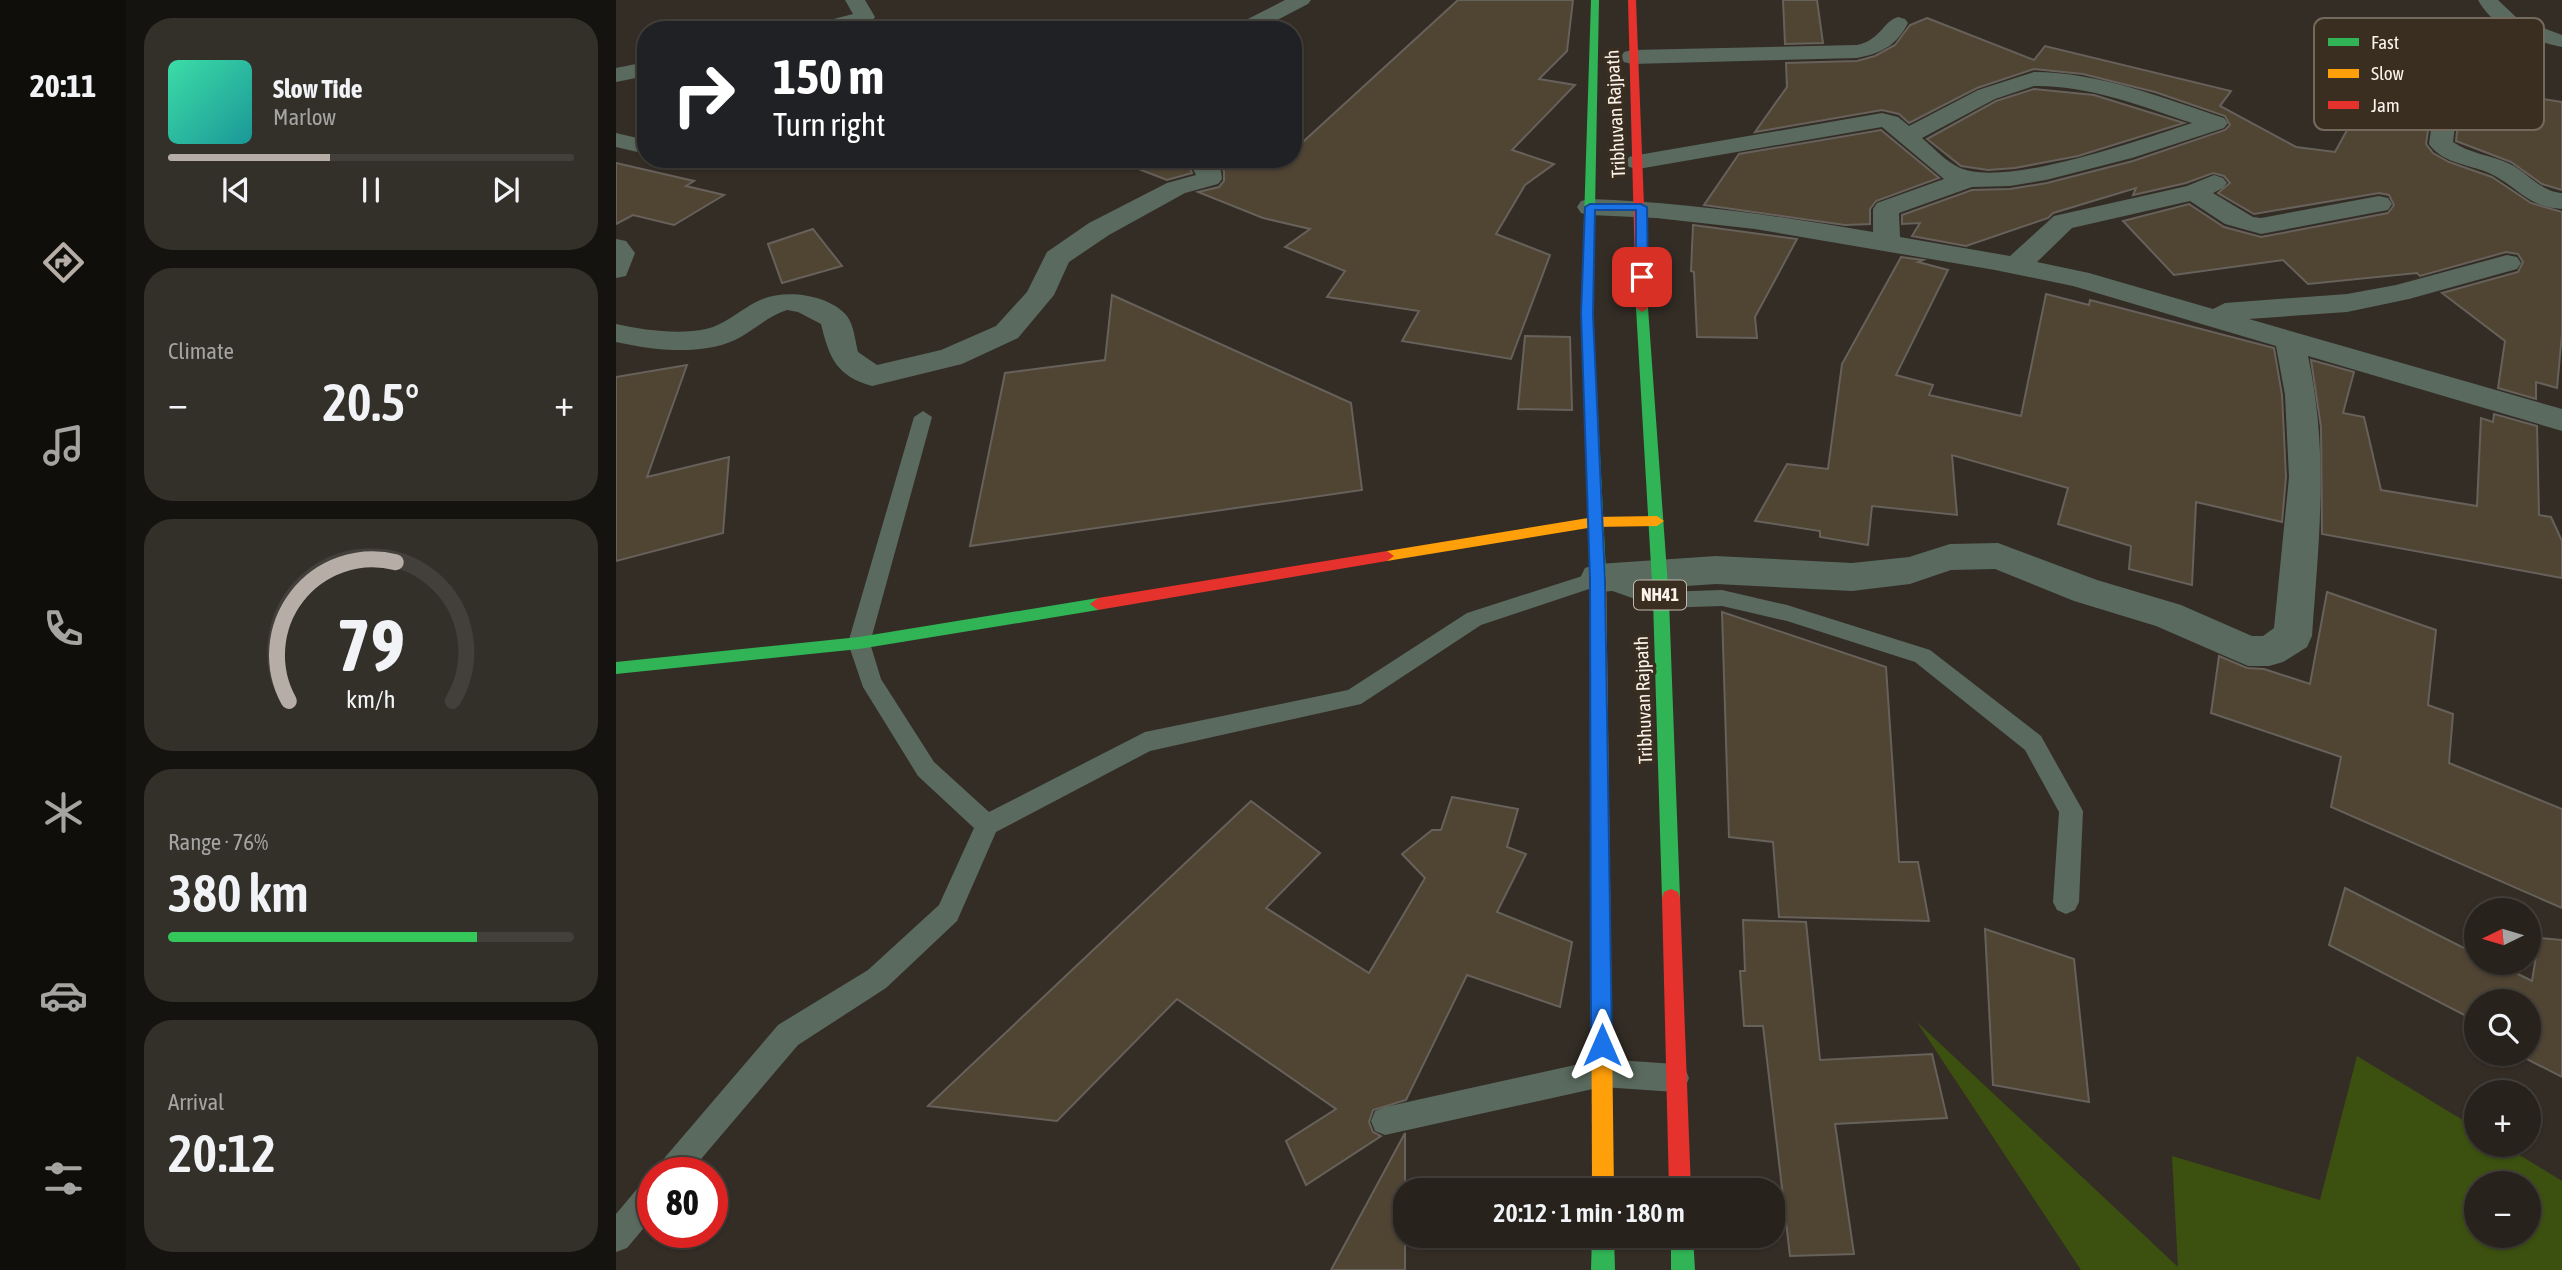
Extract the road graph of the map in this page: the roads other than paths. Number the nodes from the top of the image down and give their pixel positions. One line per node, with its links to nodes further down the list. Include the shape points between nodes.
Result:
1 (1301, 0): 8 (street)
2 (1595, 0): 22 (main road, Tribhuvan Rajpath)
3 (1632, 0): 12 (main road, Tribhuvan Rajpath / NH41)
4 (2488, 0): 6 (street, via 2491,8)
5 (861, 1): 7 (street, via 865,17)
6 (2506, 18)
7 (849, 21)
8 (1259, 21)
9 (1898, 23): 12 (street, via 1892,36 1875,49 1848,53)
10 (2544, 35): 11 (street)
11 (2562, 41)
12 (1632, 57): 17 (main road, Tribhuvan Rajpath / NH41)
13 (2443, 130): 20 (street, via 2441,144 2449,152 2502,169 2546,200)
14 (1908, 136): 17 (street, via 1882,120); 19 (street, via 1954,175); 19 (street, via 1971,102 2045,79 2143,100 2216,123 2127,152 2036,174)
15 (616, 140): 16 (street)
16 (637, 145)
17 (1638, 162): 23 (main road, Tribhuvan Rajpath / NH41)
18 (1207, 168): 30 (street, via 1209,179 1176,188 1099,229 1057,258 1040,295 1007,332 951,357 872,376 844,356 835,320 802,304 780,302 719,335 640,340)
19 (1969, 179): 24 (street, via 1886,209)
20 (2562, 201)
21 (2379, 204): 27 (street, via 2249,225 2237,222 2204,187 2063,222)
22 (1590, 207): 23 (street); 35 (main road, Tribhuvan Rajpath, via 1587,314)
23 (1641, 207): 24 (street); 34 (main road, Tribhuvan Rajpath / NH41, via 1642,300)
24 (1887, 243): 27 (street)
25 (616, 247): 28 (street, via 621,253)
26 (2507, 263): 29 (street, via 2347,303)
27 (2017, 265): 29 (street)
28 (616, 270)
29 (2198, 314): 31 (street)
30 (616, 333)
31 (2291, 340): 33 (street); 37 (street, via 2301,395 2306,477 2293,636 2269,650 2248,651 2168,615 2087,591 1998,556 1950,557 1910,570 1852,577 1716,570)
32 (923, 416): 38 (lane)
33 (2562, 420)
34 (1657, 521): 35 (main road); 37 (main road, Tribhuvan Rajpath / NH41)
35 (1594, 522): 36 (main road, Tribhuvan Rajpath); 38 (main road)
36 (1598, 579): 37 (street); 40 (lane, via 1474,620 1353,698 1144,742); 42 (main road, Tribhuvan Rajpath)
37 (1659, 587): 41 (lane, via 1787,613 1923,656 2033,743 2071,811); 43 (main road, Tribhuvan Rajpath / NH41)
38 (859, 643): 39 (main road); 40 (lane, via 871,681 926,769)
39 (616, 668)
40 (987, 825): 45 (lane, via 948,913 877,979 788,1035)
41 (2066, 902)
42 (1602, 1073): 43 (lane); 44 (lane); 46 (main road, Tribhuvan Rajpath)
43 (1675, 1078): 47 (main road, Tribhuvan Rajpath / NH41)
44 (1385, 1121)
45 (684, 1157)
46 (1603, 1178)
47 (1679, 1178)
48 (637, 1213): 49 (lane)
49 (616, 1237)
50 (1603, 1248): 52 (main road)
51 (1682, 1248): 53 (main road)
52 (1603, 1270)
53 (1683, 1270)

